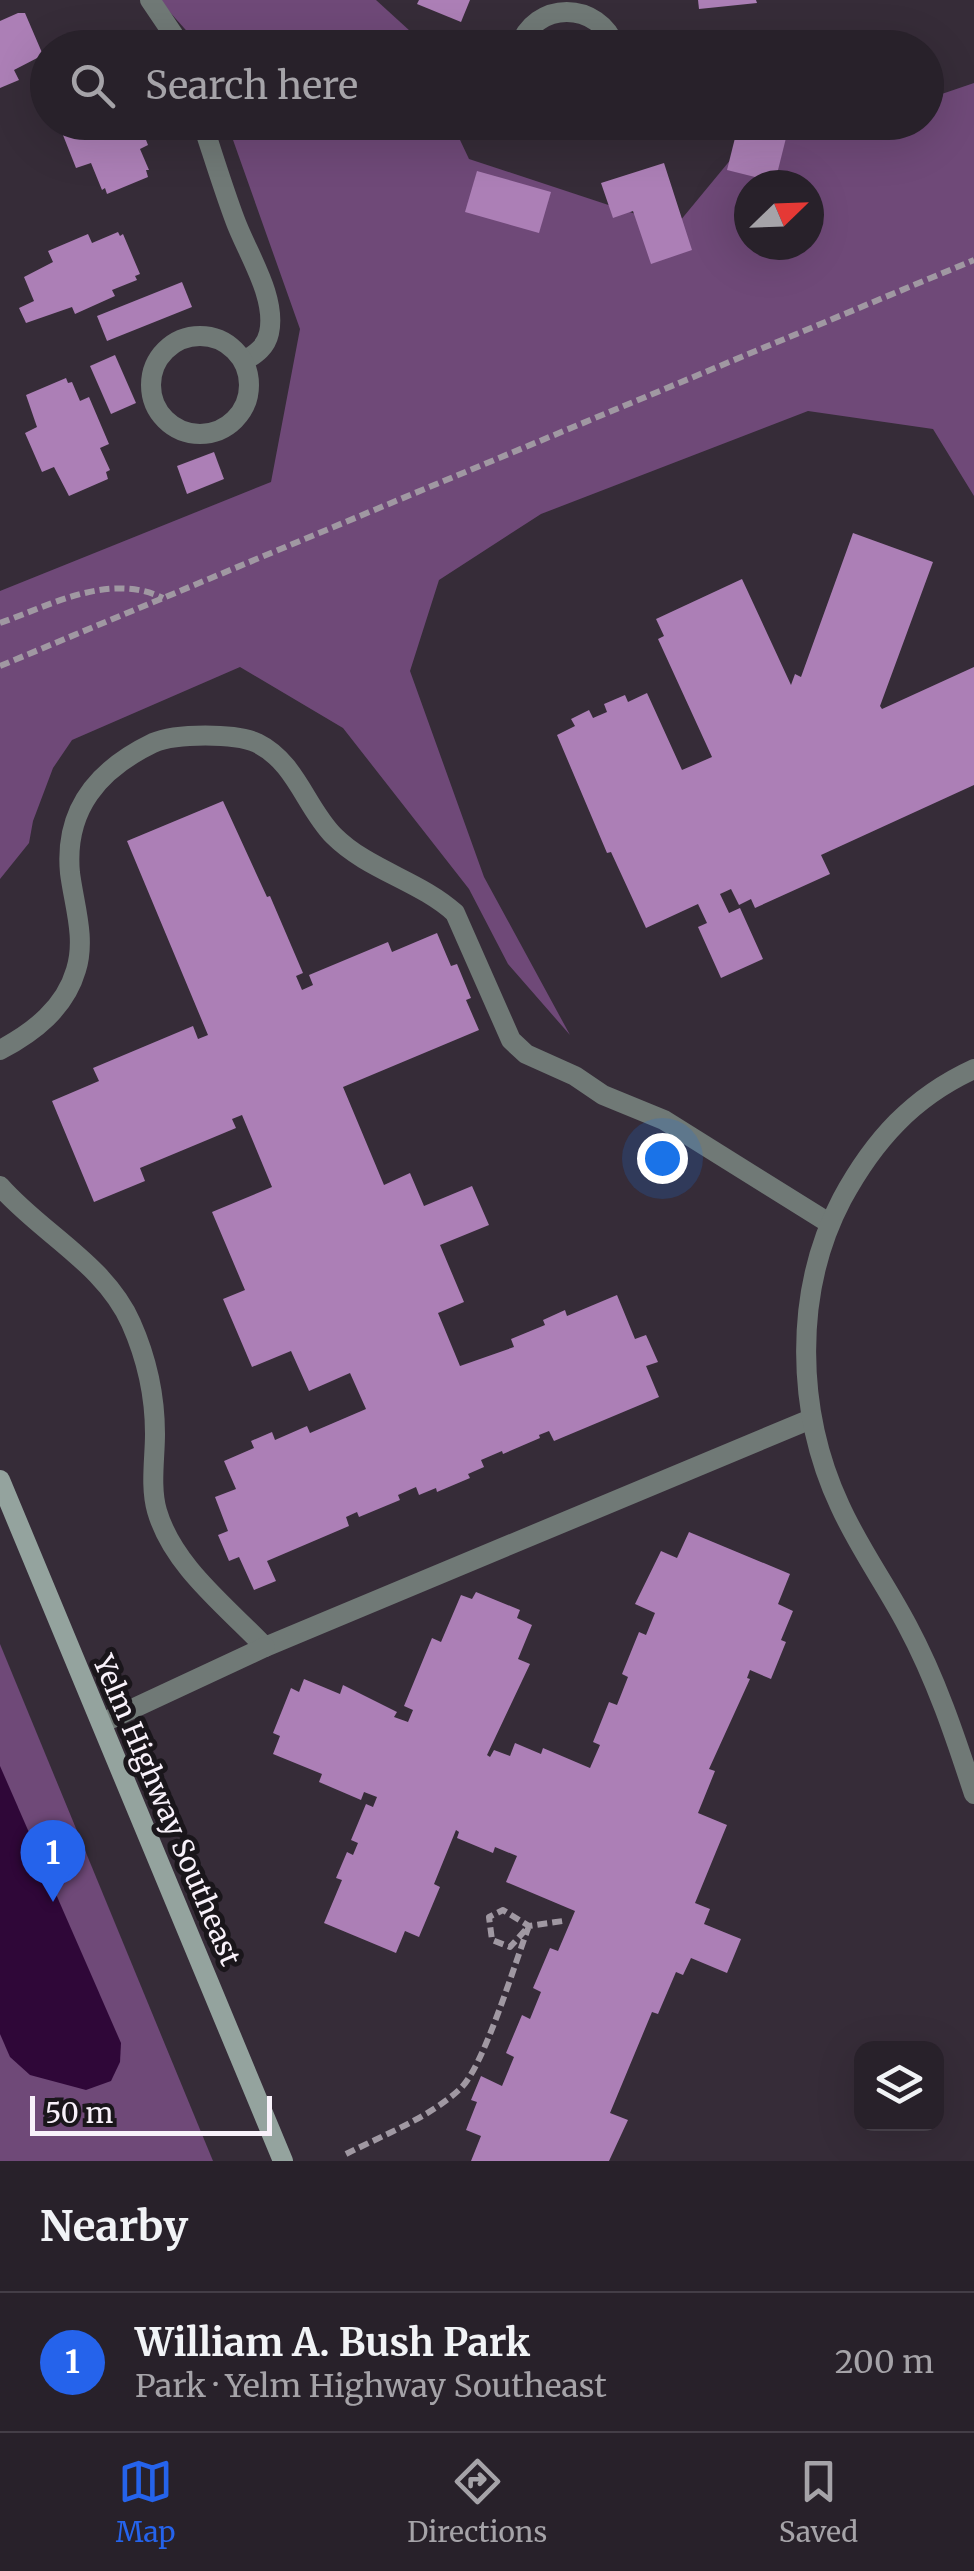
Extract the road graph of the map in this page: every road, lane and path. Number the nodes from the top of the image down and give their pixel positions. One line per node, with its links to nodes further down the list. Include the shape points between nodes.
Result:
1 (150, 0): 3 (street)
2 (583, 4): 4 (street, via 540,14); 5 (street)
3 (170, 30)
4 (526, 30)
5 (610, 30)
6 (208, 140): 8 (street, via 270,320 259,352)
7 (974, 260): 9 (path)
8 (244, 361): 8 (street, via 214,337 176,342 152,371 157,409 187,432 224,428 248,398)
9 (162, 598): 10 (path, via 118,586); 11 (path)
10 (0, 623)
11 (0, 666)
12 (0, 1050): 15 (street, via 60,1004 77,970 81,942 70,839 86,794 117,762 159,740 205,735 257,743 289,769 333,835 455,913 511,1040 526,1054 664,1120)
13 (974, 1069): 15 (street, via 904,1112 856,1173)
14 (0, 1186): 18 (street, via 116,1294 152,1384 156,1508 176,1554)
15 (829, 1224): 16 (street, via 806,1330)
16 (811, 1419): 18 (street); 20 (street, via 839,1505 946,1706)
17 (0, 1480): 19 (main road, Yelm Highway Southeast)
18 (265, 1647): 19 (street)
19 (102, 1722): 24 (main road, Yelm Highway Southeast)
20 (974, 1794)
21 (563, 1920): 22 (path)
22 (529, 1926): 22 (path, via 502,1910 489,1917 492,1940 510,1947); 23 (path, via 463,2087)
23 (346, 2154)
24 (283, 2161)

